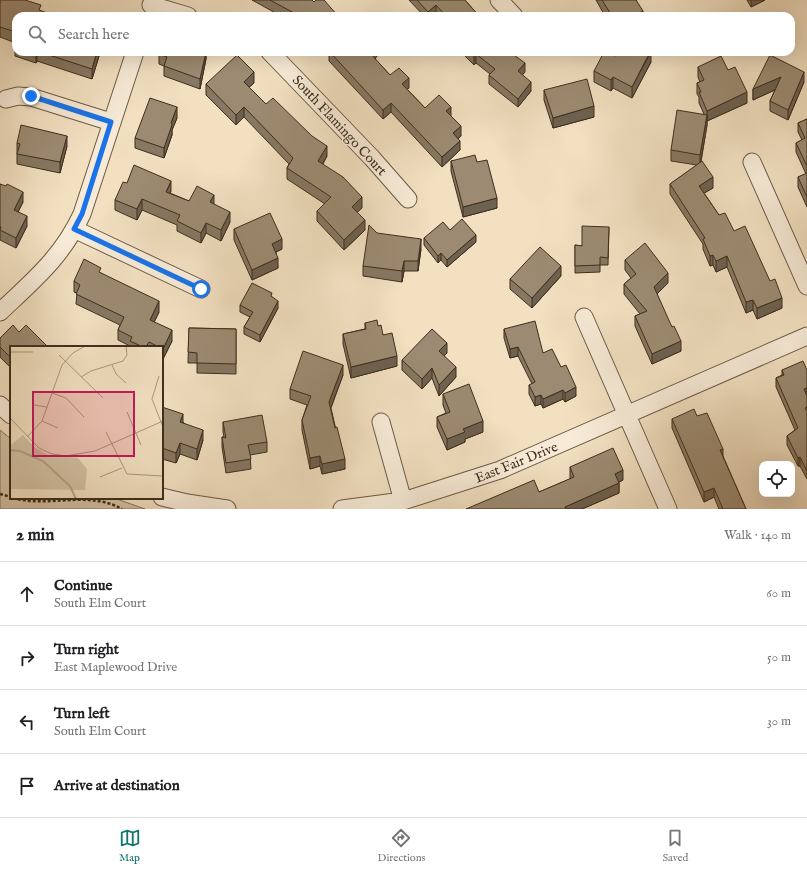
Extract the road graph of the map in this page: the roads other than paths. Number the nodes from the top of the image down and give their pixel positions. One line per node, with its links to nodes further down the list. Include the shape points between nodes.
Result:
1 (499, 0): 4 (street)
2 (151, 7): 3 (street)
3 (172, 12)
4 (510, 12)
5 (134, 56): 8 (street)
6 (274, 56): 10 (street, South Flamingo Court, via 372,158)
7 (6, 99): 8 (street, via 31,96)
8 (111, 122): 11 (street, via 84,207)
9 (752, 162): 12 (street)
10 (408, 200)
11 (74, 229): 13 (street); 14 (street, via 53,261)
12 (807, 286)
13 (201, 289)
14 (0, 312)
15 (584, 317): 19 (street)
16 (807, 336): 19 (street, East Fair Drive)
17 (0, 405): 18 (street)
18 (10, 414)
19 (626, 416): 22 (street, East Fair Drive, via 500,470); 25 (street)
20 (381, 422): 22 (street)
21 (163, 496): 23 (street)
22 (403, 501): 24 (street, East Fair Drive)
23 (227, 509)
24 (342, 509)
25 (668, 509)

